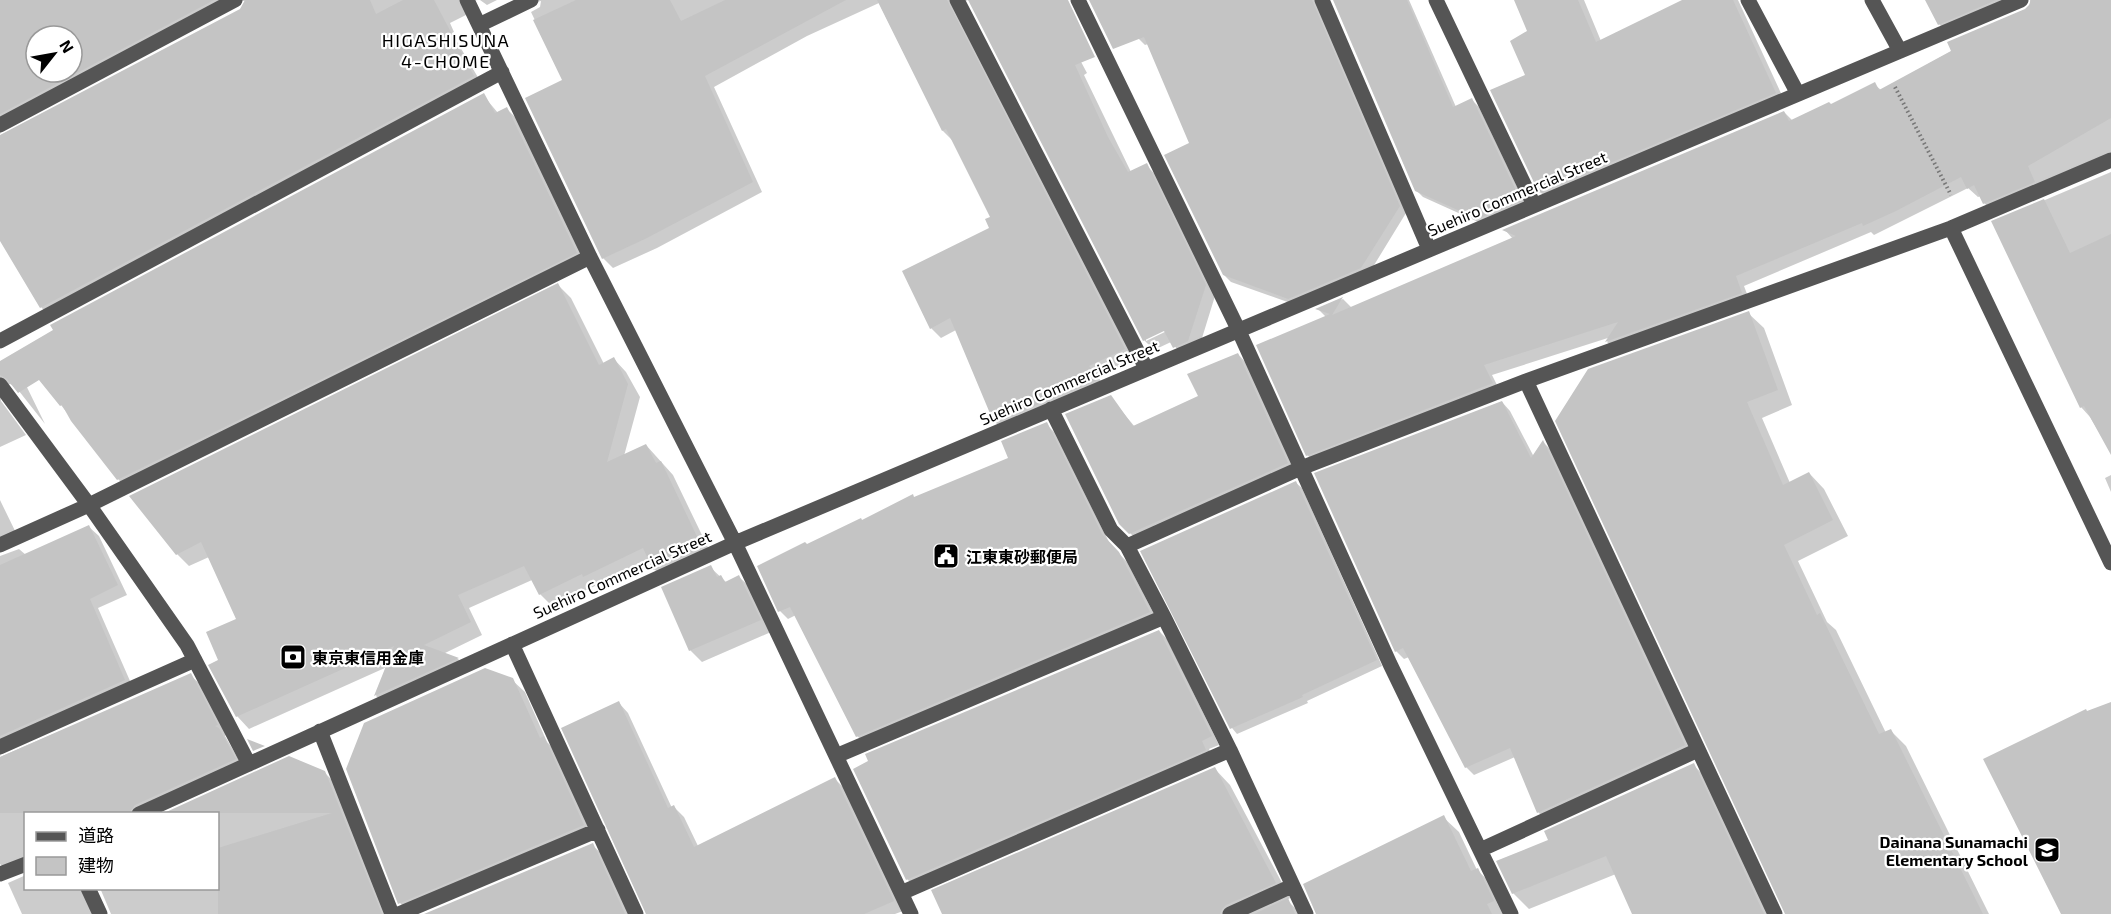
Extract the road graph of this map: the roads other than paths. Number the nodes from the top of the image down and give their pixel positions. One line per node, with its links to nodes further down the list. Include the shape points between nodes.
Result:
1 (235, 0): 15 (street)
2 (467, 0): 11 (street)
3 (531, 0): 11 (street)
4 (957, 0): 23 (street)
5 (1078, 0): 21 (street)
6 (1322, 0): 19 (street)
7 (1436, 0): 17 (street)
8 (1748, 0): 14 (street)
9 (1872, 0): 12 (street)
10 (2021, 0): 12 (street, Suehiro Commercial Street)
11 (479, 25): 13 (street)
12 (1900, 51): 14 (street, Suehiro Commercial Street)
13 (502, 72): 20 (street); 22 (street)
14 (1798, 94): 17 (street, Suehiro Commercial Street)
15 (0, 125)
16 (2111, 160): 18 (street)
17 (1534, 205): 19 (street, Suehiro Commercial Street)
18 (1958, 225): 24 (street); 32 (street)
19 (1429, 249): 21 (street, Suehiro Commercial Street)
20 (590, 257): 28 (street); 29 (street)
21 (1238, 330): 23 (street, Suehiro Commercial Street); 27 (street)
22 (0, 341)
23 (1146, 368): 26 (street, Suehiro Commercial Street)
24 (1526, 381): 27 (street); 39 (street)
25 (0, 385): 28 (street)
26 (1051, 410): 29 (street, Suehiro Commercial Street); 31 (street, via 1110,530)
27 (1301, 468): 31 (street); 44 (street)
28 (89, 505): 30 (street); 35 (street)
29 (735, 543): 34 (street, Suehiro Commercial Street); 40 (street)
30 (0, 545)
31 (1127, 546): 33 (street)
32 (2111, 563)
33 (1164, 617): 38 (street); 40 (street)
34 (512, 644): 36 (street, Suehiro Commercial Street); 43 (street)
35 (195, 660): 37 (street); 41 (street)
36 (320, 731): 41 (street, Suehiro Commercial Street); 51 (street)
37 (0, 747)
38 (1230, 750): 47 (street); 49 (street)
39 (1698, 750): 44 (street); 58 (street)
40 (837, 756): 49 (street)
41 (249, 764): 42 (street, Suehiro Commercial Street)
42 (141, 812)
43 (598, 830): 52 (street); 53 (street)
44 (1480, 850): 57 (street)
45 (24, 865): 46 (street)
46 (0, 874)
47 (1292, 886): 55 (street); 56 (street)
48 (89, 890): 50 (street)
49 (901, 893): 54 (street)
50 (100, 914)
51 (392, 914)
52 (399, 914)
53 (636, 914)
54 (911, 914)
55 (1230, 914)
56 (1306, 914)
57 (1511, 914)
58 (1775, 914)

